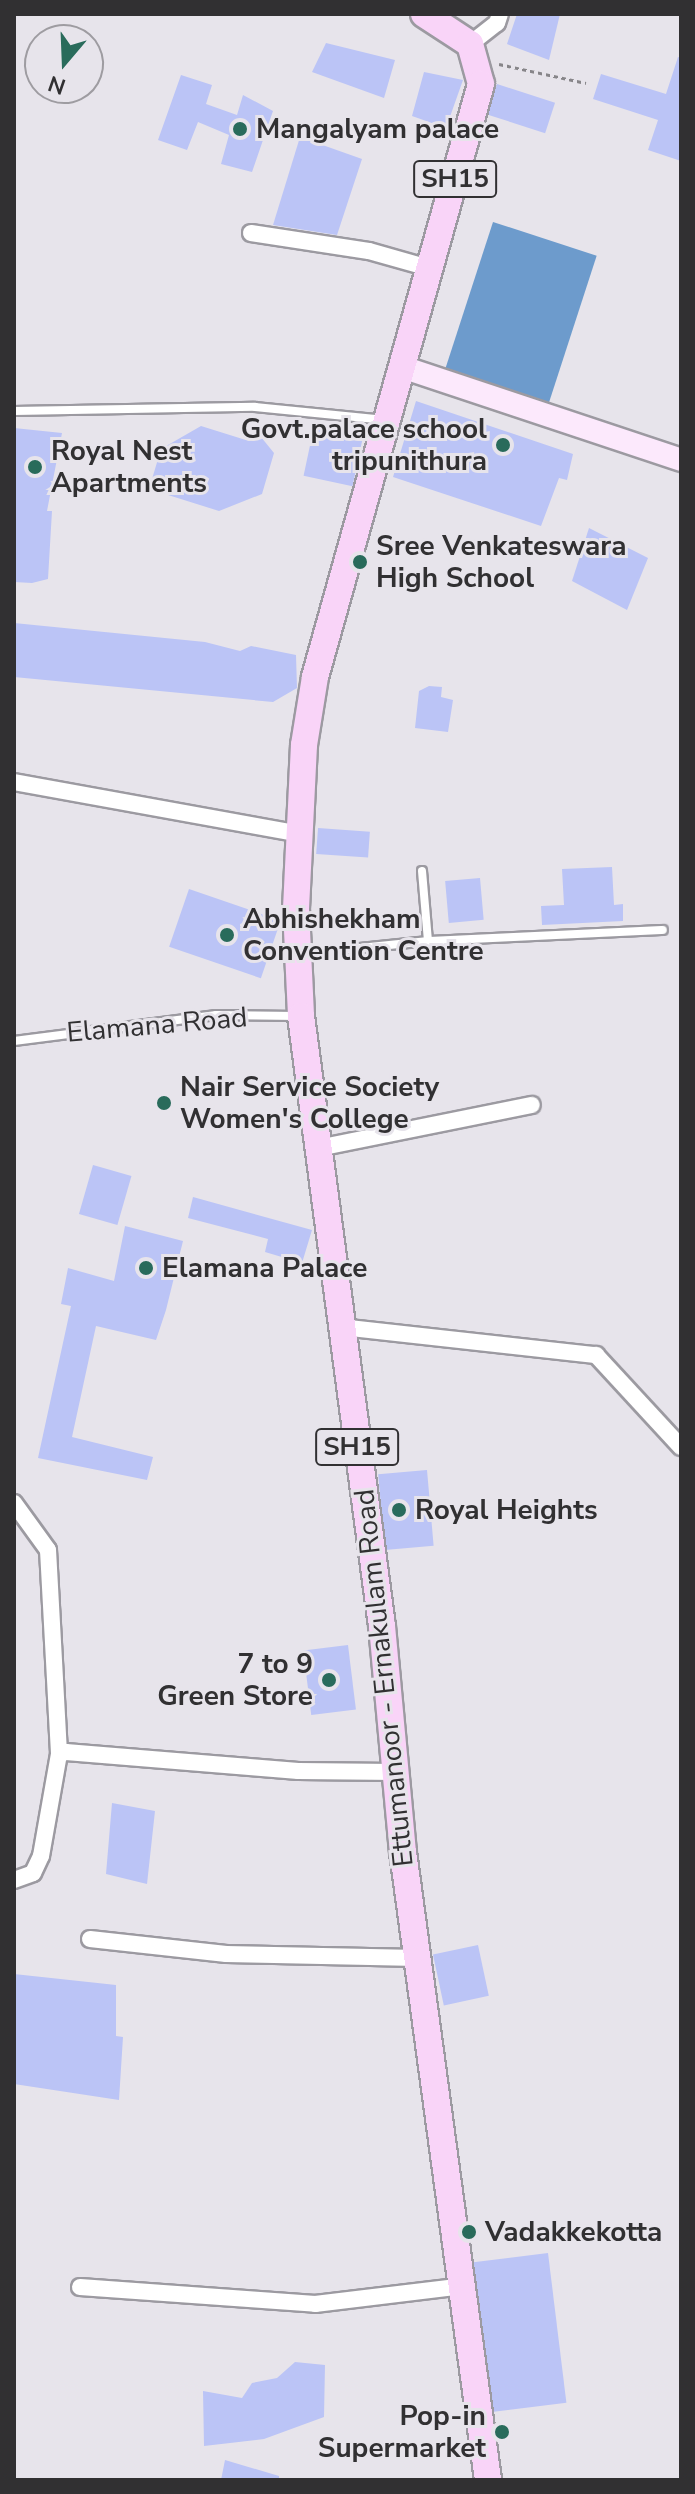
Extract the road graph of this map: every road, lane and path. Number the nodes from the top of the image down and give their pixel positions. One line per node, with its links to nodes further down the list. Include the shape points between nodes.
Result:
1 (424, 14): 3 (main road)
2 (500, 14): 3 (street)
3 (475, 54): 4 (path); 6 (main road, Ettumanoor - Ernakulam Road / SH15, via 476,109)
4 (586, 83)
5 (251, 233): 6 (street, via 369,251)
6 (429, 268): 7 (main road, Ettumanoor - Ernakulam Road / SH15)
7 (402, 367): 9 (main road, Ettumanoor - Ernakulam Road / SH15); 10 (street)
8 (14, 411): 9 (lane, via 255,407)
9 (388, 420): 12 (main road, Ettumanoor - Ernakulam Road / SH15, via 308,712)
10 (681, 460)
11 (14, 782): 12 (street)
12 (300, 834): 16 (main road, Ettumanoor - Ernakulam Road / SH15)
13 (422, 871): 15 (lane)
14 (663, 930): 15 (lane)
15 (428, 941): 16 (lane)
16 (300, 954): 17 (main road, Ettumanoor - Ernakulam Road / SH15)
17 (301, 1016): 18 (lane, Elamana Road, via 216,1015); 20 (main road, Ettumanoor - Ernakulam Road / SH15)
18 (14, 1041)
19 (532, 1105): 20 (street)
20 (318, 1148): 21 (main road, Ettumanoor - Ernakulam Road / SH15)
21 (341, 1327): 22 (street, via 596,1355); 25 (main road, Ettumanoor - Ernakulam Road / SH15)
22 (681, 1447)
23 (14, 1503): 24 (street, via 48,1550)
24 (59, 1754): 25 (street); 26 (street, via 41,1856 33,1873)
25 (396, 1772): 28 (main road, Ettumanoor - Ernakulam Road / SH15)
26 (14, 1880)
27 (90, 1939): 28 (street, via 226,1954)
28 (418, 1958): 29 (main road, Ettumanoor - Ernakulam Road / SH15)
29 (463, 2286): 30 (street, via 315,2304); 31 (main road, Ettumanoor - Ernakulam Road / SH15)
30 (80, 2287)
31 (488, 2480)

